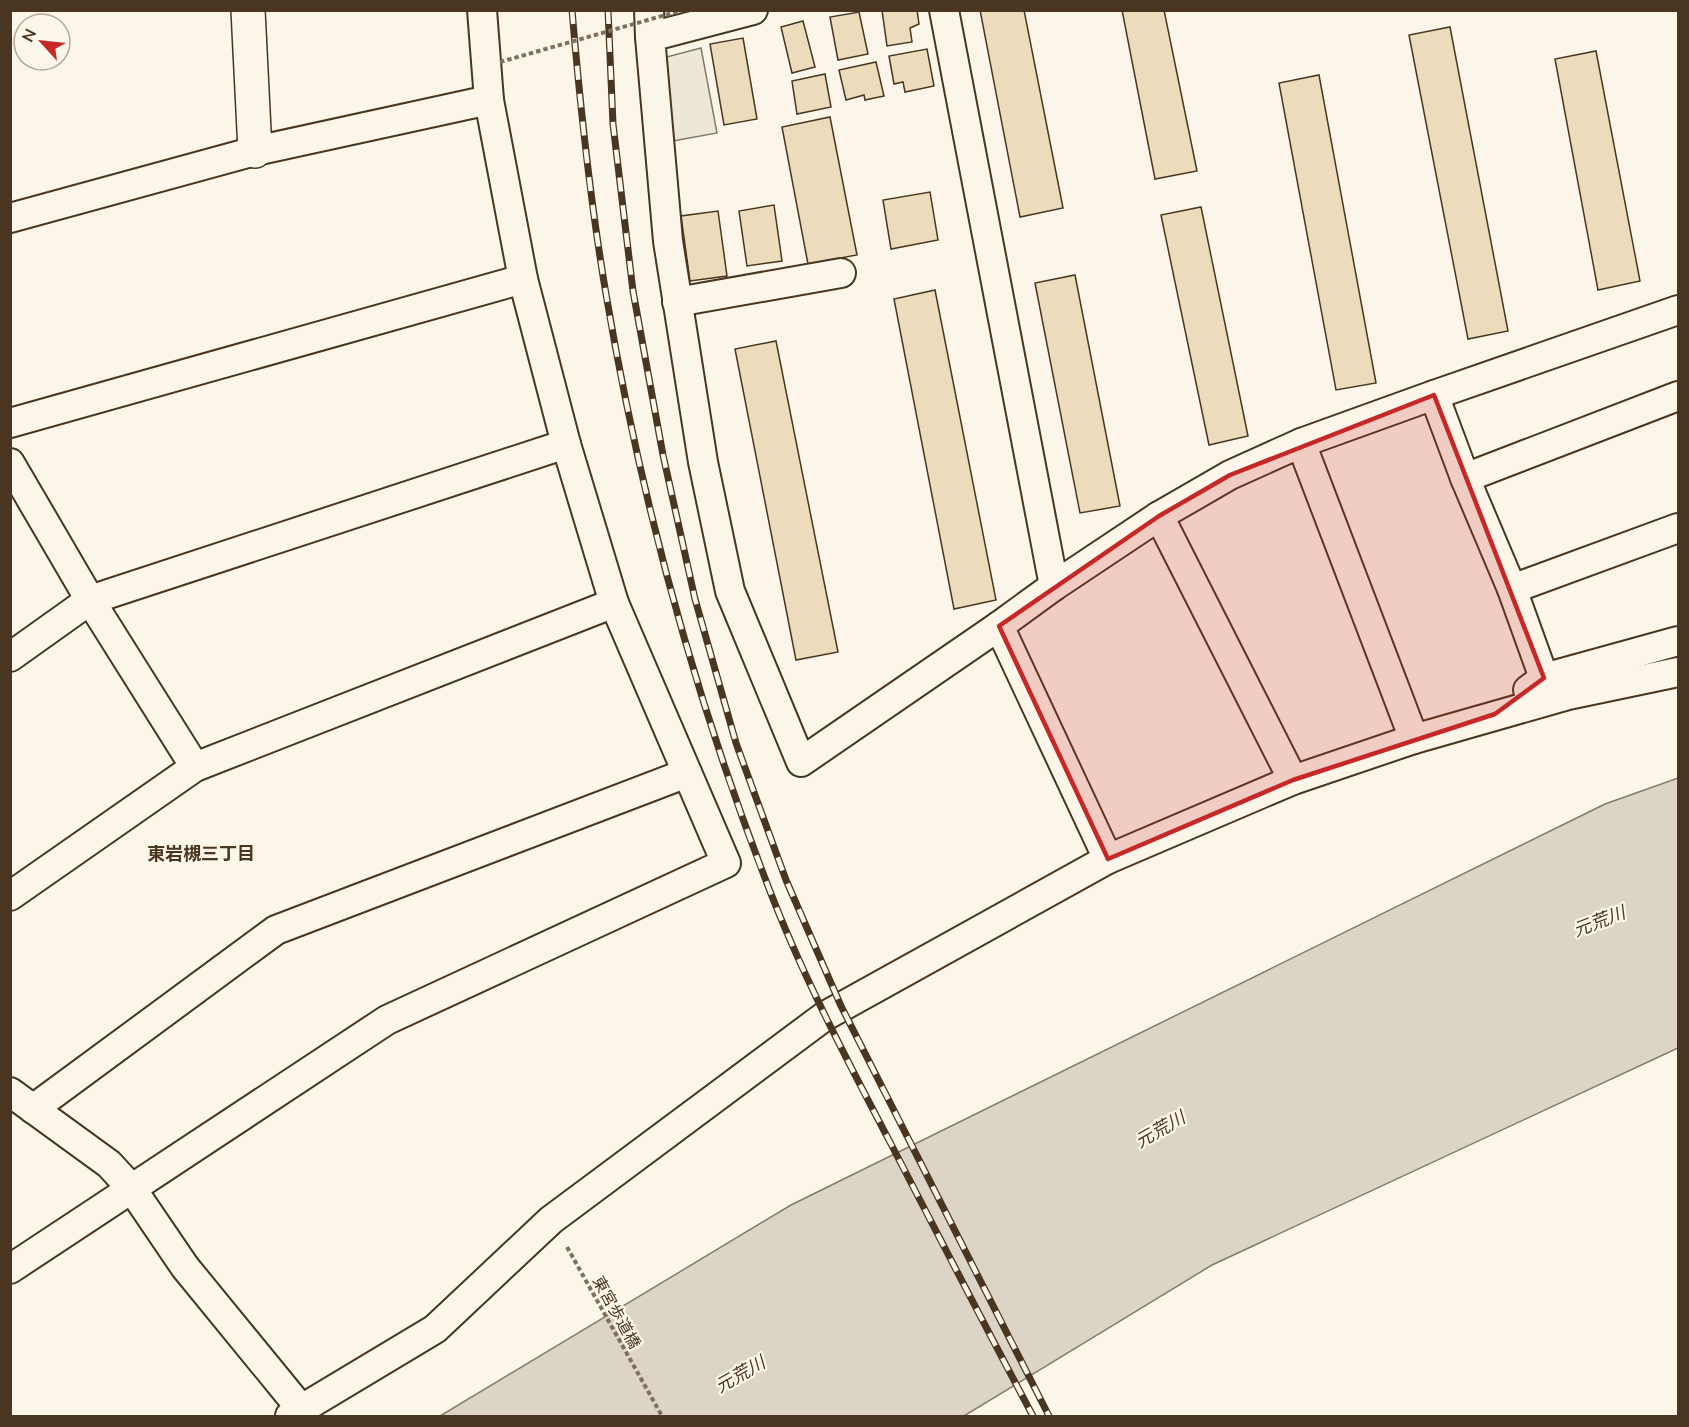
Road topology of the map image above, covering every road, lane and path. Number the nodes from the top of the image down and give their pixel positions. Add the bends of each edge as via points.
1 (248, 10) edge
2 (482, 10) edge
3 (683, 10) edge
4 (753, 10) edge
5 (944, 10) edge
6 (649, 24) edge
7 (500, 62) dead end
8 (489, 100) junction
9 (255, 151) junction
10 (10, 218) edge
11 (841, 273) dead end
12 (523, 279) junction
13 (677, 302) junction
14 (1678, 310) edge
15 (1434, 395) junction
16 (1678, 396) edge
17 (10, 423) edge
18 (1301, 443) junction
19 (566, 444) junction
20 (10, 463) edge
21 (1465, 478) junction
22 (1159, 516) junction
23 (1678, 528) edge
24 (1054, 586) junction
25 (1512, 589) junction
26 (90, 600) junction
27 (614, 603) junction
28 (999, 626) junction
29 (1678, 640) edge
30 (10, 657) edge
31 (1678, 672) edge
32 (1544, 678) junction
33 (1495, 714) junction
34 (1414, 739) junction
35 (195, 767) junction
36 (687, 773) junction
37 (1293, 780) junction
38 (1108, 859) junction
39 (10, 896) edge
40 (22, 1100) edge
41 (132, 1189) junction
42 (551, 1220) junction
43 (10, 1269) edge
44 (296, 1413) edge
45 (662, 1416) edge

1 - 9 street
2 - 8 street
3 - 7 path, bridge
4 - 6 street
5 - 24 street
6 - 13 street
8 - 9 street
8 - 12 street
9 - 10 street
11 - 13 street
12 - 17 street
12 - 19 street
13 - 28 street via 703,462 730,591 801,762
14 - 15 street
15 - 18 street
15 - 21 street
16 - 21 street
18 - 22 street via 1230,475
18 - 34 street
19 - 26 street
19 - 27 street
20 - 26 street
21 - 25 street
22 - 24 street
22 - 37 street
23 - 25 street
24 - 28 street
25 - 32 street
26 - 30 street
26 - 35 street
27 - 35 street
27 - 36 street
28 - 38 street
29 - 32 street
31 - 33 street via 1568,694
32 - 33 street
33 - 34 street
34 - 37 street
35 - 39 street
36 - 40 street via 276,930
36 - 41 street via 726,863 387,1020
37 - 38 street
38 - 42 street via 825,1016
40 - 41 street via 109,1164
41 - 43 street
41 - 44 street via 185,1267
42 - 44 street via 435,1329
42 - 45 path, 東宮歩道橋

